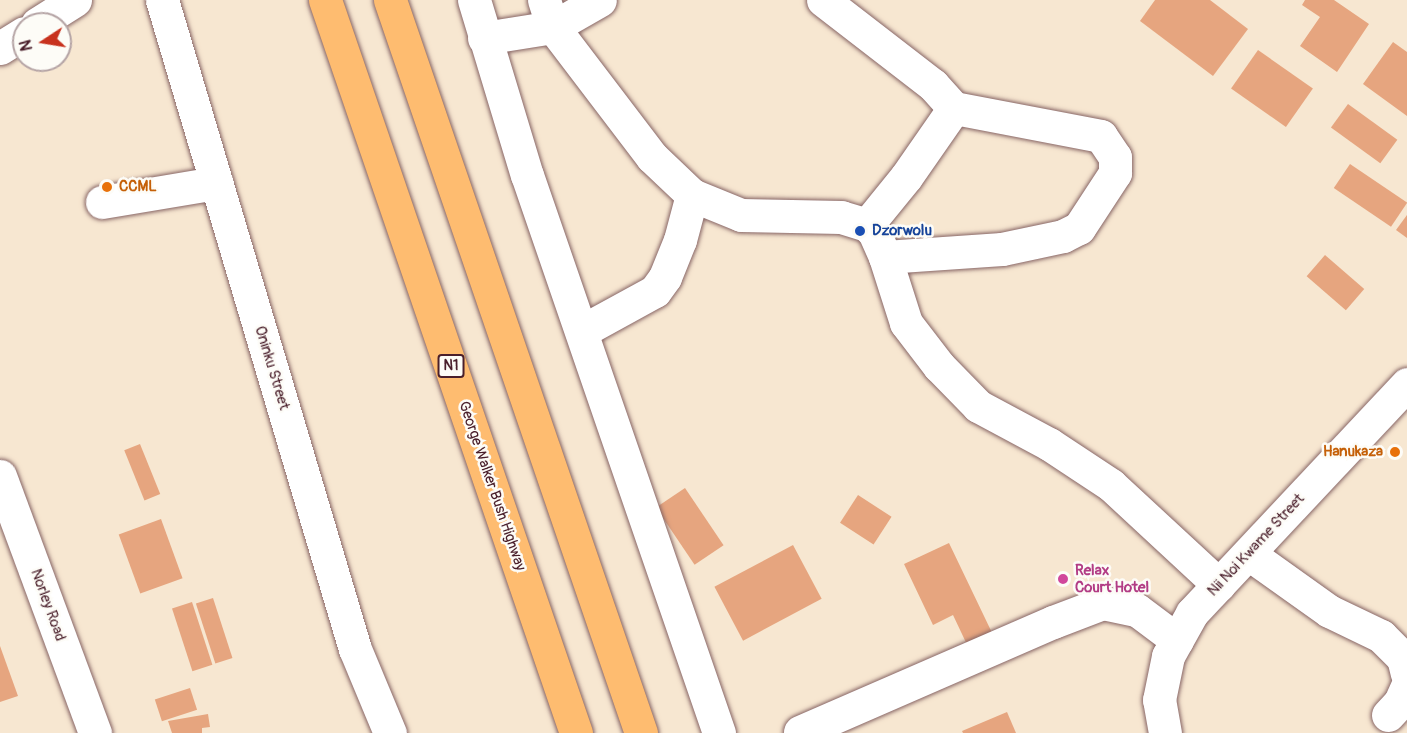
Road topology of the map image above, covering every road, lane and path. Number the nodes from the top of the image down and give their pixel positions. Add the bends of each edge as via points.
1 (75, 0) edge
2 (162, 0) edge
3 (325, 0) edge
4 (390, 0) edge
5 (400, 0) edge
6 (474, 0) edge
7 (600, 0) edge
8 (823, 0) edge
9 (56, 12) edge
10 (548, 13) edge
11 (484, 38) junction
12 (407, 46) junction
13 (954, 108) junction
14 (216, 183) junction
15 (692, 195) junction
16 (102, 202) dead end
17 (867, 225) junction
18 (885, 257) junction
19 (582, 332) junction
20 (1407, 384) edge
21 (0, 476) edge
22 (1249, 554) junction
23 (1219, 585) junction
24 (1177, 640) junction
25 (1407, 674) edge
26 (1407, 686) edge
27 (1388, 715) dead end
28 (800, 732) edge
29 (95, 733) edge
30 (390, 733) edge
31 (576, 733) edge
32 (641, 733) edge
33 (719, 733) edge
34 (1164, 733) edge

1 - 9 street
2 - 14 street, Oninku Street
3 - 31 highway, George Walker Bush Highway / N1
4 - 12 highway
5 - 12 highway
6 - 11 street
7 - 10 street
8 - 13 street via 933,85
10 - 11 street
10 - 15 street via 652,157
11 - 19 street
12 - 32 highway
13 - 17 street
13 - 18 street via 1101,136 1115,157 1115,173 1079,228 1063,236 1002,249
14 - 16 street
14 - 30 street, Oninku Street via 355,649
15 - 17 street via 741,215 842,217
15 - 19 street via 673,258 655,291
17 - 18 street
18 - 23 street via 906,322 939,366 978,406 1049,444 1111,485
19 - 33 street
20 - 22 street, Nii Noi Kwame Street
21 - 29 street, Norley Road
22 - 23 street, Nii Noi Kwame Street
22 - 25 street via 1329,611 1381,636 1403,658
23 - 24 street, Nii Noi Kwame Street via 1192,613
24 - 28 street via 1137,610 1103,603
24 - 34 street, Nii Noi Kwame Street via 1168,656 1159,700
26 - 27 street

